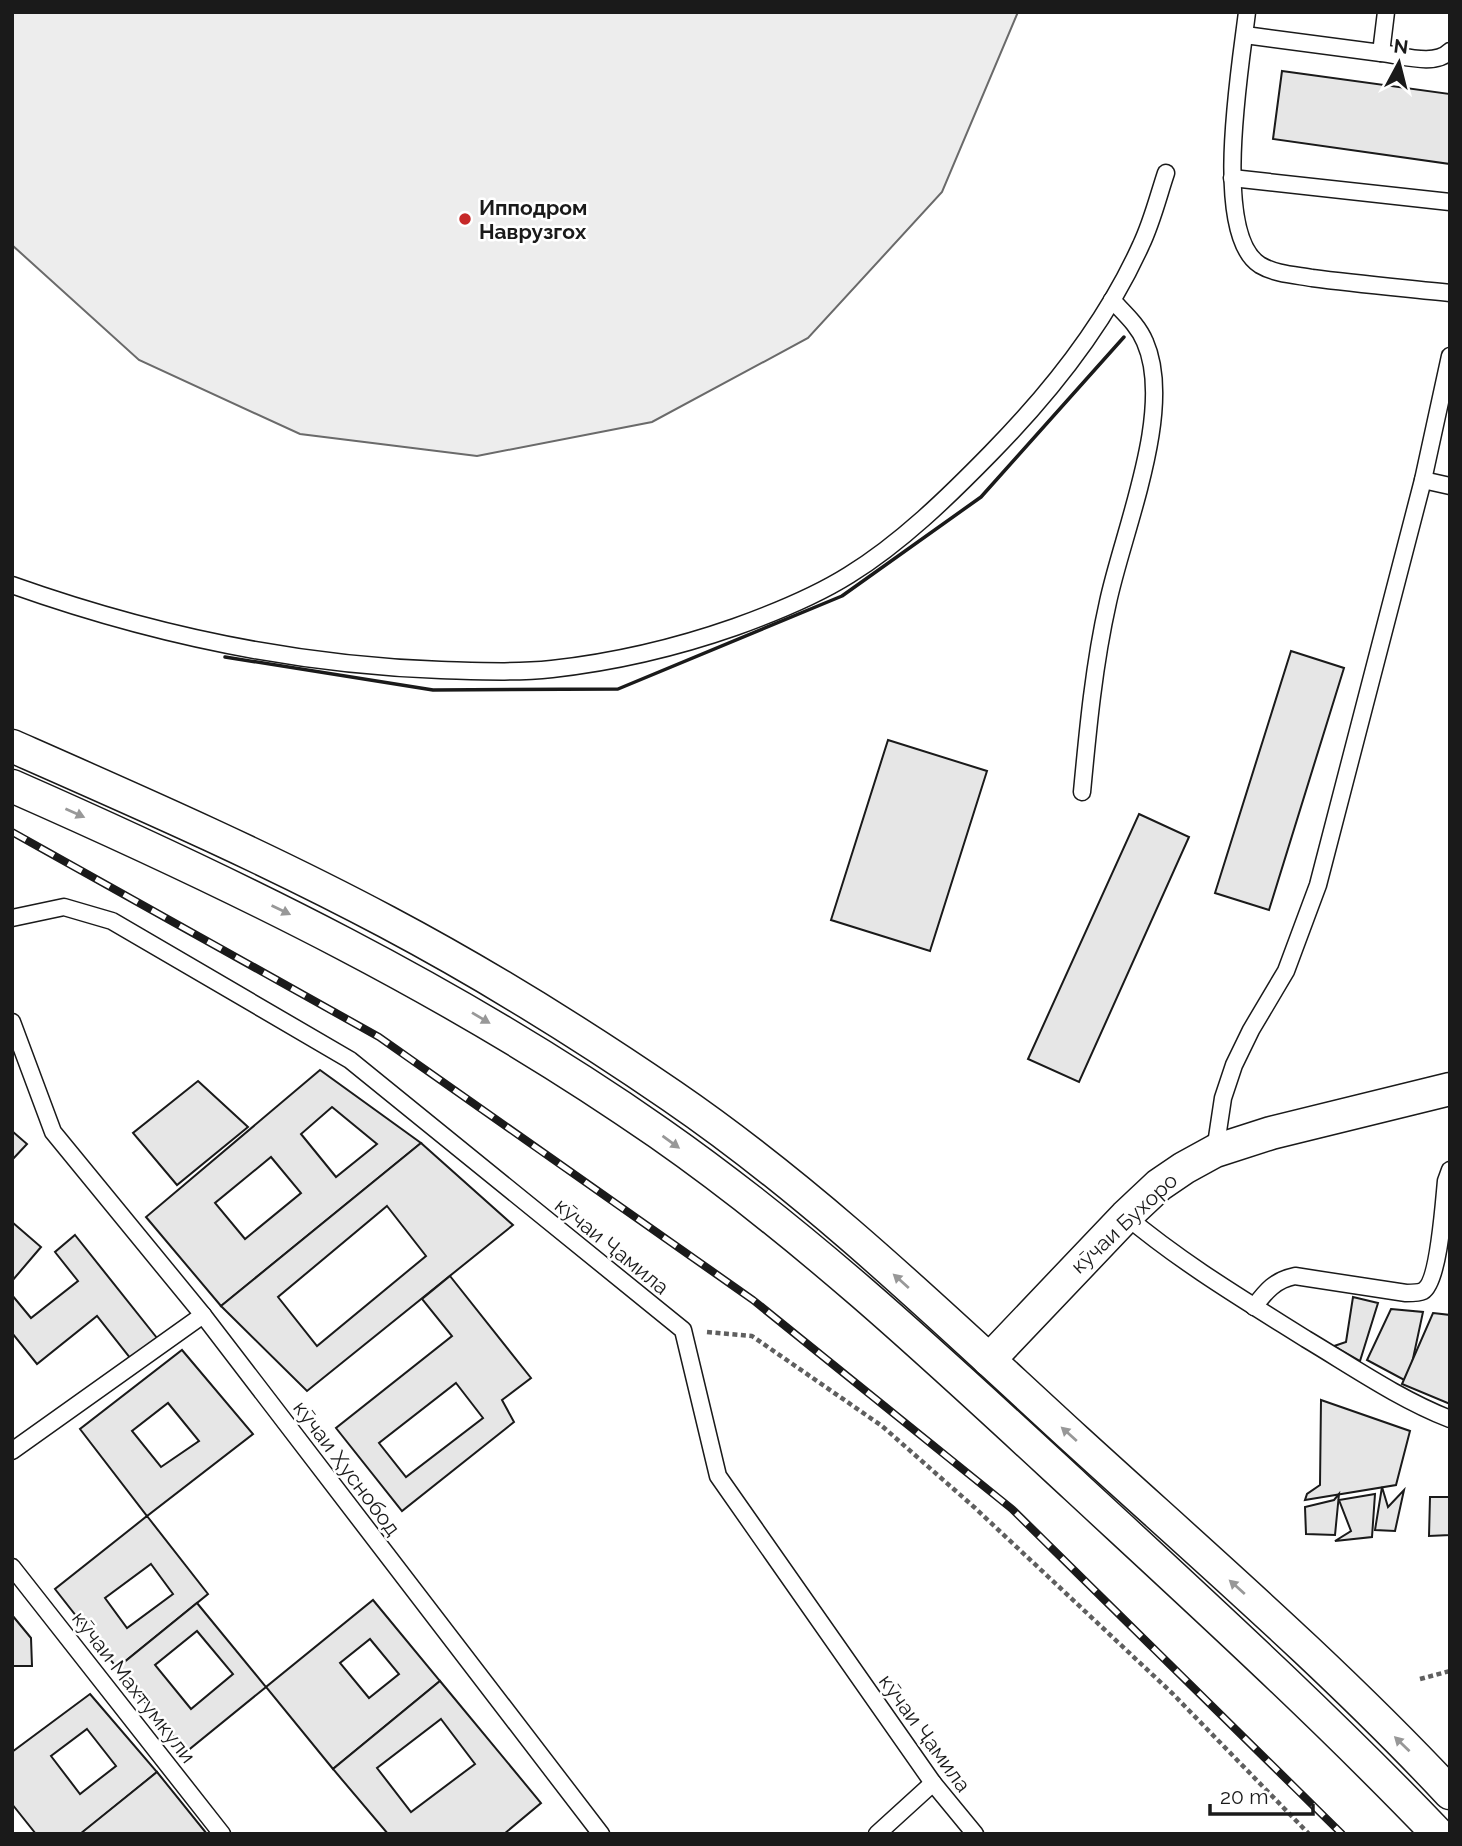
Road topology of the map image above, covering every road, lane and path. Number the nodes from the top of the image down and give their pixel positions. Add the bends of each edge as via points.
1 (1247, 12) edge
2 (1386, 12) edge
3 (1245, 36) junction
4 (1450, 51) edge
5 (1381, 53) junction
6 (1166, 173) dead end
7 (1232, 177) junction
8 (1450, 202) edge
9 (1450, 293) edge
10 (1112, 300) junction
11 (1450, 356) edge
12 (1423, 480) junction
13 (1450, 486) edge
14 (12, 585) edge
15 (12, 746) edge
16 (12, 786) edge
17 (1082, 792) dead end
18 (12, 918) edge
19 (12, 1022) edge
20 (1450, 1089) edge
21 (1215, 1151) junction
22 (1450, 1170) edge
23 (1126, 1216) junction
24 (1254, 1307) junction
25 (203, 1315) junction
26 (683, 1330) junction
27 (989, 1360) junction
28 (1450, 1419) edge
29 (12, 1451) edge
30 (12, 1567) edge
31 (1450, 1671) edge
32 (1420, 1679) dead end
33 (933, 1783) junction
34 (1450, 1793) edge
35 (222, 1834) edge
36 (601, 1834) edge
37 (877, 1834) edge
38 (975, 1834) edge
39 (1309, 1834) edge
40 (1438, 1834) edge

1 - 3 lane
2 - 5 lane
3 - 5 lane
3 - 7 lane
4 - 5 lane via 1442,59 1432,60
6 - 10 lane via 1142,243
7 - 8 lane
7 - 9 lane via 1239,230 1251,257 1260,265 1327,280
10 - 14 lane via 1031,411 958,488 882,552 812,595 679,645 550,669 377,666 177,635
10 - 17 lane via 1144,340 1151,358 1154,408 1133,513 1100,637
11 - 12 lane
12 - 13 lane
12 - 21 lane via 1318,885 1286,971 1234,1065 1223,1098
27 -> 15 street via 760,1160 675,1098 528,1003 282,868
16 -> 40 street via 229,884 396,970 510,1036 702,1164 823,1260 995,1412 1282,1677
18 - 26 lane, кӯчаи Ҷамила via 64,907 112,921 349,1060
19 - 25 lane, кӯчаи Ҳуснобод via 53,1132
20 - 21 street, кӯчаи Бухоро
21 - 23 street, кӯчаи Бухоро via 1159,1185
22 - 24 lane via 1436,1262 1423,1291 1406,1293 1295,1276 1269,1287
23 - 24 lane via 1164,1248
23 - 27 street, кӯчаи Бухоро
24 - 28 lane via 1375,1381
25 - 29 lane
25 - 36 lane, кӯчаи Ҳуснобод
26 - 33 lane, кӯчаи Ҷамила via 718,1476
26 - 39 path via 752,1336 882,1426 1172,1692
34 -> 27 street via 1263,1611
30 - 35 lane, кӯчаи Махтумкули
31 - 32 path
33 - 37 lane
33 - 38 lane, кӯчаи Ҷамила

